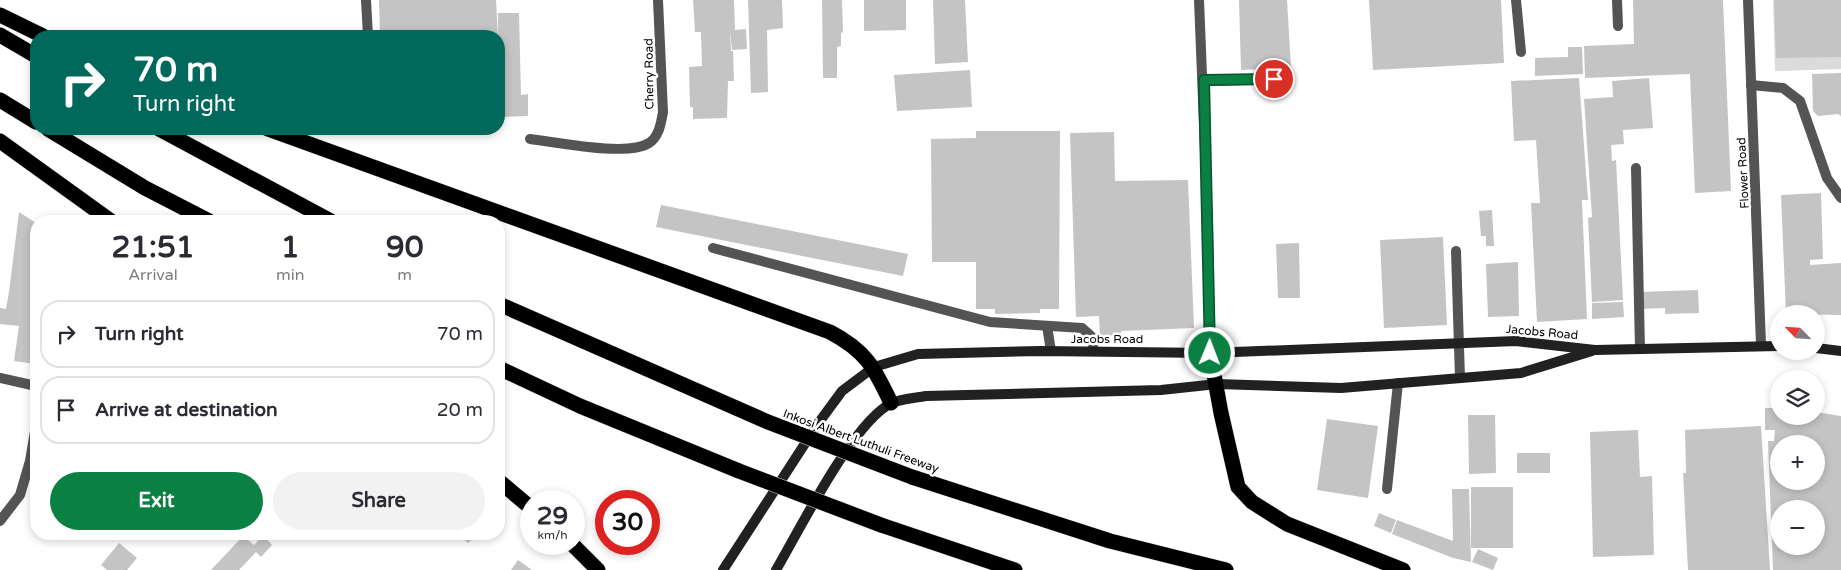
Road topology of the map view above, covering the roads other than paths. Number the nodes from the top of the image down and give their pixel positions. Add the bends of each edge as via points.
1 (366, 0) edge
2 (658, 0) edge
3 (1199, 0) edge
4 (1516, 0) edge
5 (1617, 0) edge
6 (1748, 0) edge
7 (0, 15) edge
8 (1618, 26) dead end
9 (31, 30) edge
10 (368, 30) edge
11 (0, 35) edge
12 (30, 52) edge
13 (1521, 52) dead end
14 (1290, 79) dead end
15 (1204, 80) junction
16 (1751, 85) junction
17 (0, 100) edge
18 (30, 118) edge
19 (58, 135) edge
20 (170, 135) edge
21 (285, 135) edge
22 (530, 139) dead end
23 (0, 141) edge
24 (1636, 168) dead end
25 (1841, 198) edge
26 (103, 215) edge
27 (197, 215) edge
28 (320, 215) edge
29 (713, 248) dead end
30 (1456, 251) dead end
31 (505, 307) edge
32 (1047, 326) junction
33 (1460, 342) junction
34 (1761, 345) junction
35 (1770, 346) edge
36 (1640, 349) junction
37 (1825, 349) edge
38 (1595, 350) junction
39 (1051, 351) junction
40 (1094, 351) junction
41 (1841, 351) edge
42 (1210, 353) junction
43 (874, 367) junction
44 (505, 371) edge
45 (0, 378) edge
46 (1460, 378) junction
47 (1398, 383) junction
48 (1217, 384) junction
49 (30, 385) edge
50 (892, 403) junction
51 (30, 460) edge
52 (505, 486) edge
53 (1387, 489) dead end
54 (520, 499) edge
55 (0, 521) edge
56 (583, 555) edge
57 (598, 570) edge
58 (723, 570) edge
59 (776, 570) edge
60 (1014, 570) edge
61 (1226, 570) edge
62 (1403, 570) edge

1 - 10 street
2 - 22 street, Cherry Road via 663,112 659,130 650,143 636,148 613,149
3 - 15 street
4 - 13 street
5 - 8 street
6 - 16 street, Flower Road
7 - 9 highway
11 - 12 highway
14 - 15 street
15 - 42 street
16 - 25 street via 1783,88 1800,101 1827,178
16 - 34 street, Flower Road
17 - 18 highway
19 - 27 highway via 145,188
20 - 28 highway
21 - 43 highway via 830,332 852,344
23 - 26 highway
24 - 36 street
29 - 32 street via 990,322
30 - 33 street
31 - 61 highway, Inkosi Albert Luthuli Freeway, bridge via 768,422 912,477 1110,542
32 - 39 street
32 - 40 street via 1088,331
33 - 38 street, Jacobs Road via 1516,340
33 - 42 street, Jacobs Road
33 - 46 street
34 - 35 street, Jacobs Road
34 - 36 street, Jacobs Road
36 - 38 street, Jacobs Road
37 - 41 street
38 - 46 street, Jacobs Road via 1520,373
39 - 40 street, Jacobs Road
39 - 43 street, Jacobs Road via 918,354
40 - 42 street, Jacobs Road
42 - 48 highway
43 - 50 highway
43 - 58 street, Jacobs Road via 842,392 817,425
44 - 60 highway, bridge via 580,406 739,471 881,525
45 - 49 street
46 - 47 street, Jacobs Road
47 - 48 street, Jacobs Road via 1341,388
47 - 53 street
48 - 50 street, Jacobs Road via 1161,390 926,396
48 - 62 highway via 1238,487 1252,502 1287,524
50 - 59 street, Jacobs Road via 869,421 852,442
51 - 55 street via 20,495
52 - 54 highway
56 - 57 highway

